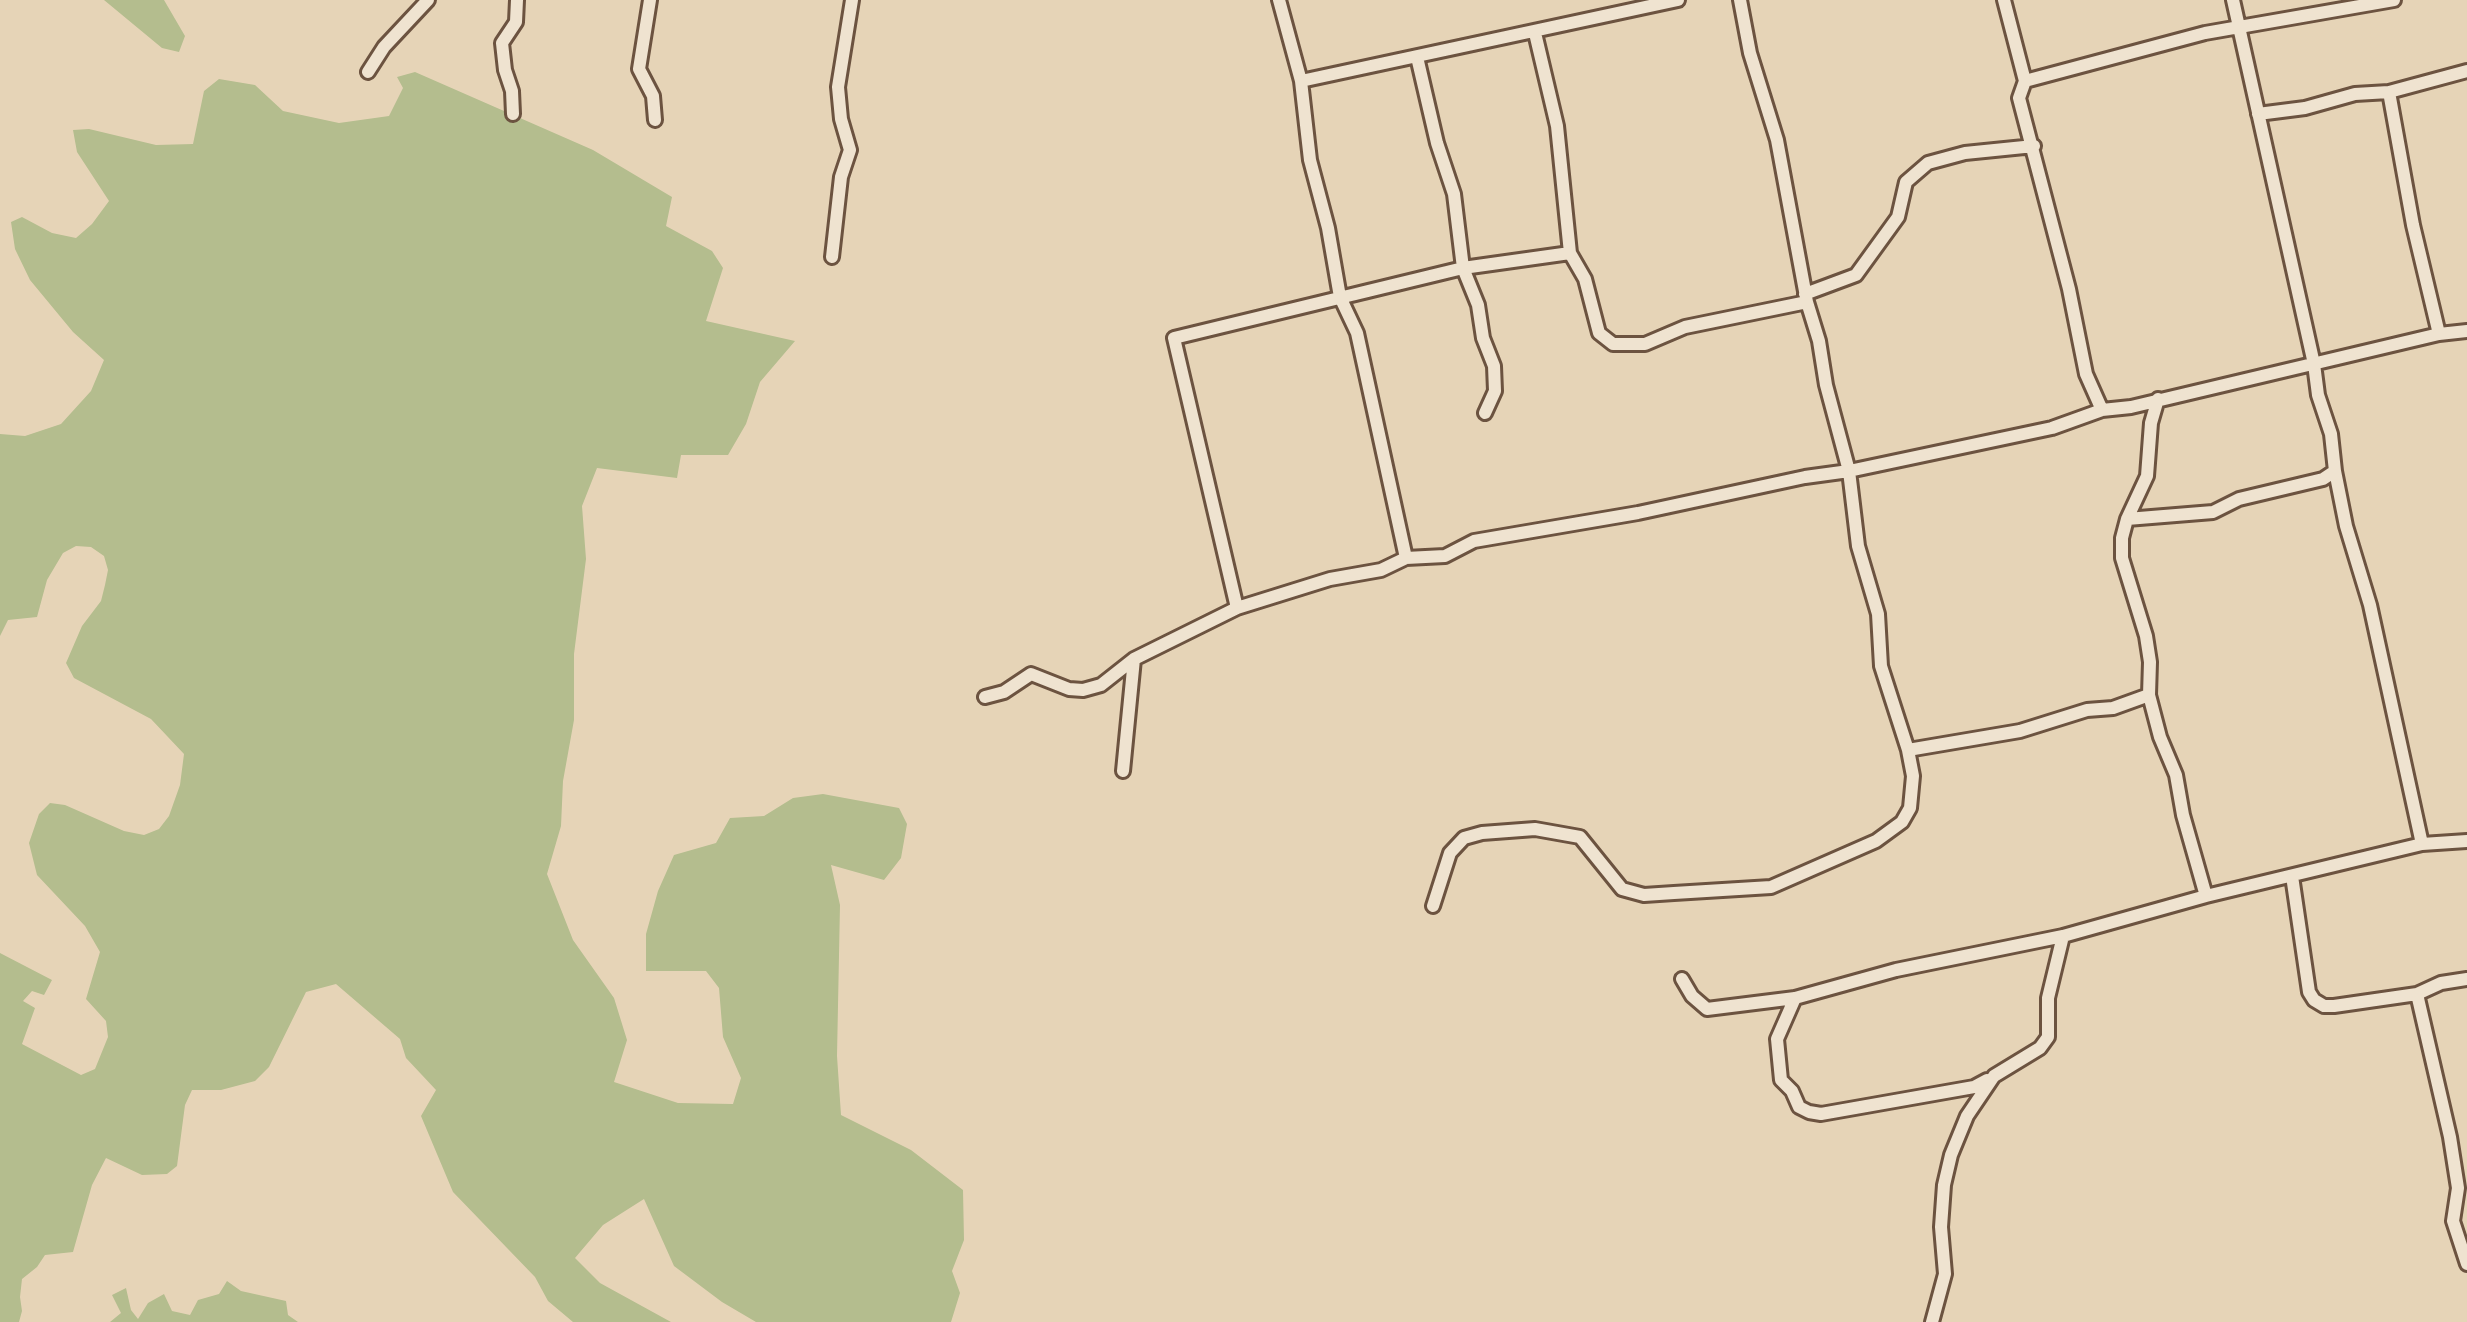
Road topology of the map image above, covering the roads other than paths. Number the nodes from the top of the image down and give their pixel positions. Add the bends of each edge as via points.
1 (428, 0) edge
2 (518, 0) edge
3 (650, 0) edge
4 (852, 0) edge
5 (1279, 0) edge
6 (1678, 0) edge
7 (1740, 0) edge
8 (2004, 0) edge
9 (2232, 0) edge
10 (2394, 0) edge
11 (2239, 26) junction
12 (1535, 33) junction
13 (1416, 57) junction
14 (2467, 71) edge
15 (368, 72) dead end
16 (1301, 81) junction
17 (2025, 81) junction
18 (2389, 92) junction
19 (512, 114) dead end
20 (2258, 114) junction
21 (655, 120) dead end
22 (2034, 146) junction
23 (1570, 253) junction
24 (832, 257) dead end
25 (1463, 268) junction
26 (1340, 298) junction
27 (1806, 298) junction
28 (2467, 331) edge
29 (2439, 334) junction
30 (2314, 364) junction
31 (2158, 399) junction
32 (2102, 410) junction
33 (1485, 412) dead end
34 (2334, 471) junction
35 (1849, 472) junction
36 (2127, 519) junction
37 (1406, 558) junction
38 (1237, 608) junction
39 (1134, 659) junction
40 (2149, 694) junction
41 (985, 697) dead end
42 (1908, 750) junction
43 (1123, 771) dead end
44 (2467, 842) edge
45 (2422, 844) junction
46 (2292, 876) junction
47 (2206, 896) junction
48 (1433, 906) dead end
49 (2063, 936) junction
50 (2467, 978) edge
51 (1682, 979) dead end
52 (2418, 994) junction
53 (1794, 998) junction
54 (1994, 1076) junction
55 (2463, 1188) edge
56 (2467, 1264) edge
57 (1932, 1322) edge

1 - 15 street
2 - 19 street via 516,22 502,43
3 - 21 street via 639,69 653,96
4 - 24 street via 838,87 850,150
5 - 16 street
6 - 12 street
7 - 27 street via 1777,140
8 - 17 street
9 - 11 street
10 - 11 street
11 - 17 street
11 - 20 street
12 - 13 street
12 - 23 street via 1557,126
13 - 16 street
13 - 25 street via 1454,194
14 - 18 street
16 - 26 street via 1310,160
17 - 22 street via 2019,98
18 - 20 street
18 - 29 street
20 - 30 street
22 - 27 street via 1928,163 1906,182 1898,217 1856,275
22 - 32 street via 2086,374
23 - 25 street
23 - 27 street via 1585,279 1599,333 1613,344 1645,344 1684,327
25 - 26 street
25 - 33 street via 1494,366 1495,391
26 - 37 street via 1357,333
26 - 38 street via 1174,338
27 - 35 street
28 - 29 street
29 - 30 street
30 - 31 street
30 - 34 street
31 - 32 street
31 - 36 street via 2147,476
32 - 35 street via 2052,428
34 - 36 street via 2213,512
34 - 45 street
35 - 37 street via 1474,541 1445,556
35 - 42 street via 1858,546 1878,614 1881,666
36 - 40 street via 2122,558 2146,636
37 - 38 street
38 - 39 street
39 - 41 street via 1101,685 1083,690 1031,674
39 - 43 street
40 - 42 street via 2020,731
40 - 47 street
42 - 48 street via 1913,792 1902,822 1772,887 1644,895 1614,883 1580,837 1504,830 1464,838 1450,853
44 - 45 street
45 - 46 street
46 - 47 street
46 - 52 street via 2314,1000 2334,1006
47 - 49 street
49 - 53 street
49 - 54 street via 2048,998 2048,1037
50 - 52 street
51 - 53 street via 1707,1009
52 - 55 street
53 - 54 street via 1776,1040 1781,1080 1809,1112 1974,1087
54 - 57 street via 1951,1155 1941,1226 1945,1274
55 - 56 street via 2453,1221

